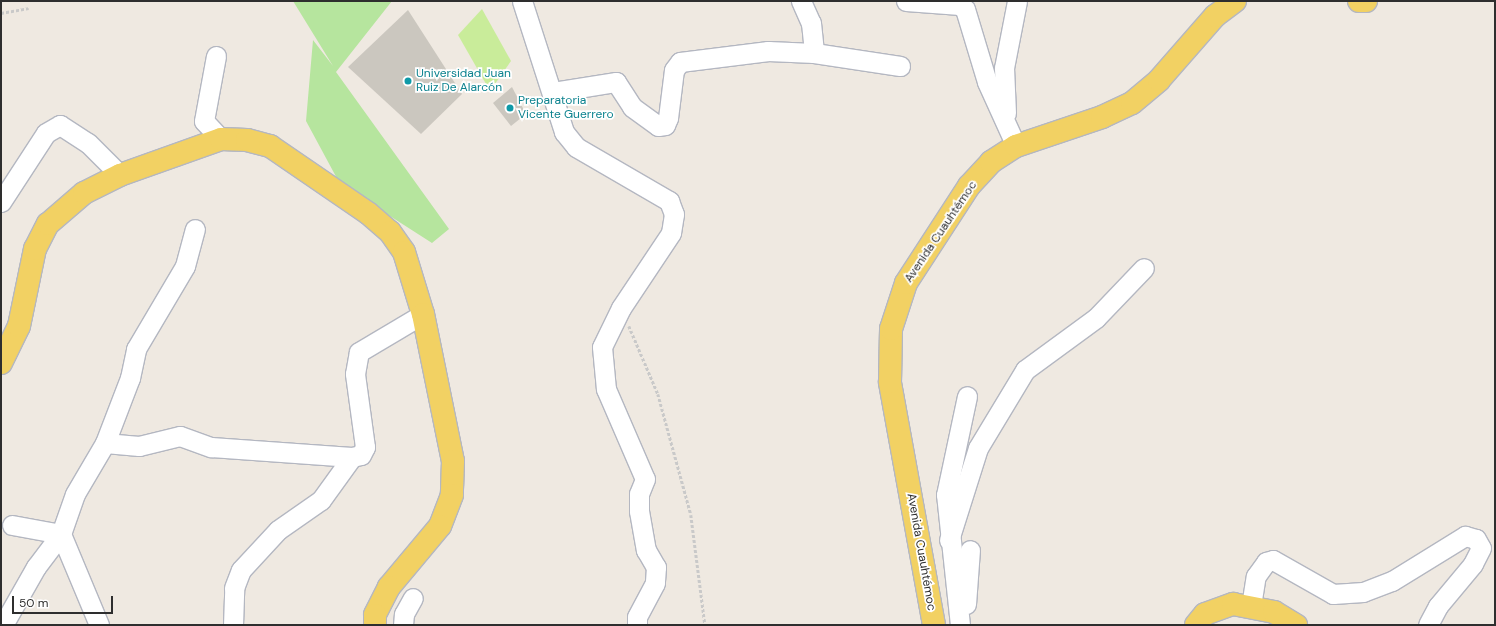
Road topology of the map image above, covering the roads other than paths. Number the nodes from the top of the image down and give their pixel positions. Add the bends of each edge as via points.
1 (522, 1) edge
2 (801, 1) edge
3 (906, 1) edge
4 (1017, 1) edge
5 (1235, 1) edge
6 (1359, 1) edge
7 (1366, 1) edge
8 (814, 53) junction
9 (216, 56) dead end
10 (900, 66) dead end
11 (553, 92) junction
12 (1012, 138) junction
13 (220, 139) junction
14 (120, 176) junction
15 (1, 202) edge
16 (195, 229) dead end
17 (1144, 268) dead end
18 (423, 314) junction
19 (1, 363) edge
20 (967, 396) dead end
21 (105, 443) junction
22 (352, 457) junction
23 (12, 525) dead end
24 (61, 534) junction
25 (949, 540) junction
26 (970, 550) dead end
27 (413, 598) dead end
28 (1251, 606) junction
29 (3, 625) edge
30 (99, 625) edge
31 (233, 625) edge
32 (375, 625) edge
33 (403, 625) edge
34 (637, 625) edge
35 (934, 625) edge
36 (960, 625) edge
37 (963, 625) edge
38 (1196, 625) edge
39 (1296, 625) edge
40 (1428, 625) edge

1 - 11 street
2 - 8 street via 811,23
3 - 12 street via 960,5 965,9 987,82
4 - 12 street via 1004,68
5 - 12 main road, Avenida Cuauhtémoc via 1215,16 1159,80 1132,103 1102,118
6 - 7 main road
8 - 10 street
8 - 11 street via 768,51 680,62 674,70 665,125 658,126 632,107 616,82
9 - 13 street via 204,121
11 - 34 street via 557,116 576,147 669,201 674,214 670,234 621,308 602,347 602,370 615,414 645,479 639,494 639,511 646,550 656,567 655,583 637,617
12 - 35 main road, Avenida Cuauhtémoc via 969,186 906,283 891,329 890,382
13 - 14 main road
13 - 18 main road via 270,146 373,217 390,232 404,252
14 - 15 street via 88,143 60,125 46,133
14 - 19 main road via 84,193 48,224 34,249 19,326
16 - 21 street via 182,272 136,349 130,378
17 - 25 street via 1096,318 1025,370 978,448
18 - 22 street via 359,352 355,374 366,438 361,455
18 - 32 main road via 453,461 452,495 440,526 389,587 375,615
20 - 25 street via 946,495
21 - 22 street via 139,446 180,436 211,447
21 - 24 street via 75,494
22 - 31 street via 321,500 278,530 241,570 234,588
23 - 24 street
24 - 29 street via 36,567
24 - 30 street
25 - 36 street
26 - 37 street
27 - 33 street via 404,614
28 - 38 main road via 1222,606 1205,614
28 - 39 main road via 1274,612
28 - 40 street via 1256,576 1266,562 1273,560 1333,594 1363,592 1392,581 1465,536 1476,539 1481,548 1473,564 1438,606

